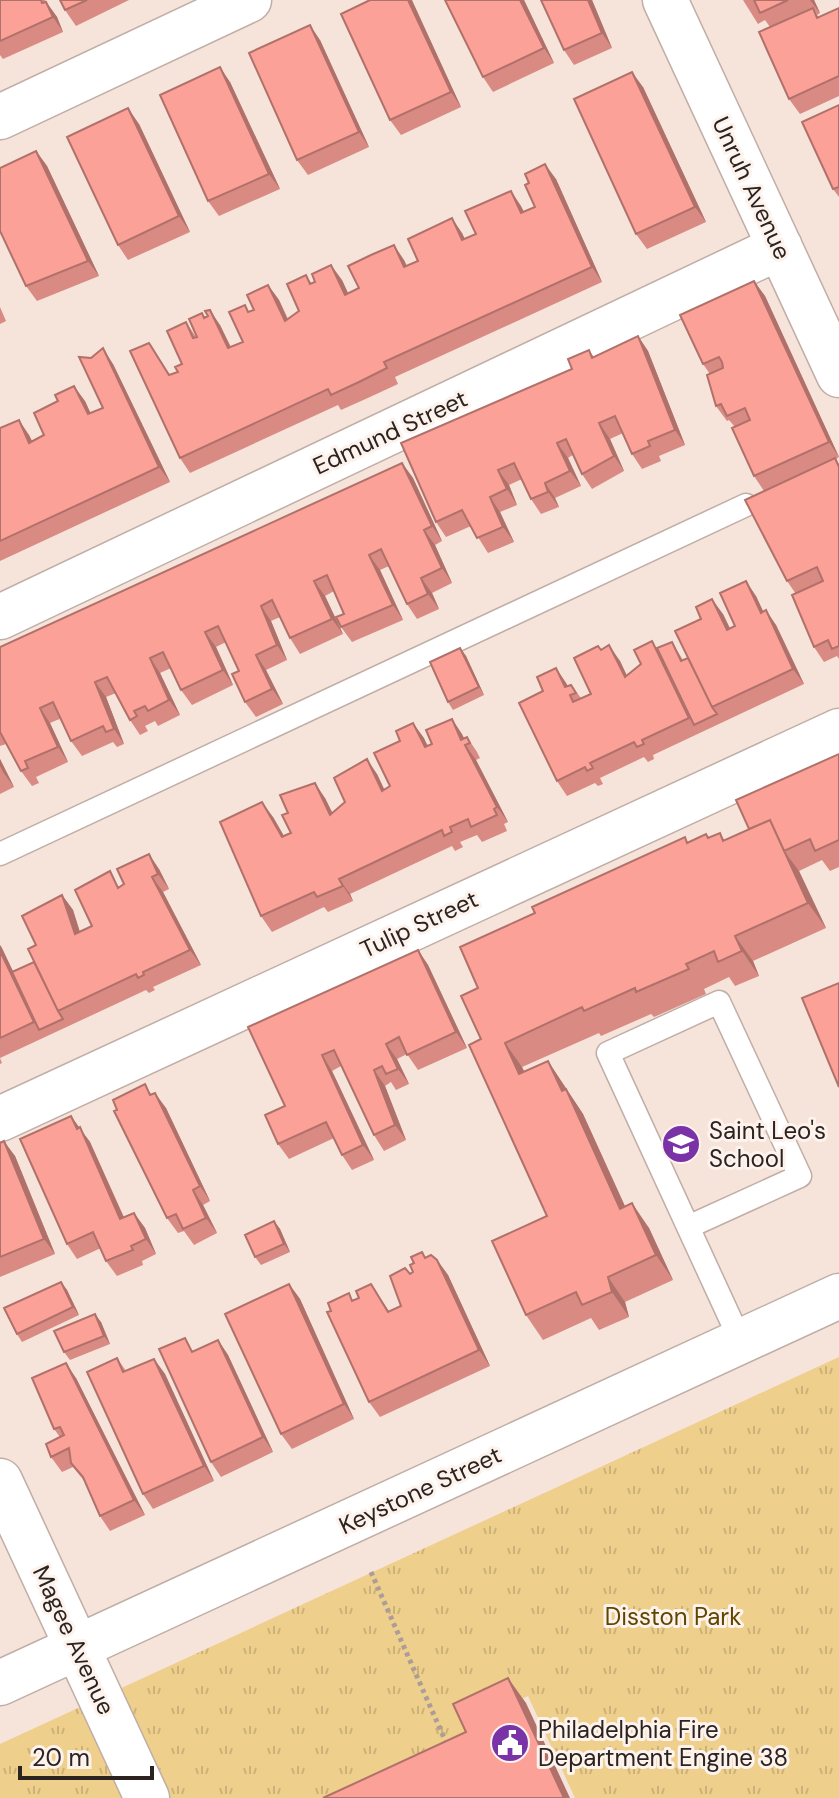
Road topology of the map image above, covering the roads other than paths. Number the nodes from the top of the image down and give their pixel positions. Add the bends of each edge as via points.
1 (249, 0) edge
2 (665, 0) edge
3 (0, 117) edge
4 (780, 247) junction
5 (839, 375) edge
6 (746, 505) edge
7 (0, 617) edge
8 (839, 731) edge
9 (0, 854) edge
10 (0, 1119) edge
11 (688, 1227) junction
12 (839, 1296) edge
13 (741, 1342) junction
14 (0, 1481) edge
15 (77, 1648) junction
16 (0, 1683) edge
17 (147, 1798) edge

1 - 3 street
2 - 4 street, Unruh Avenue
4 - 5 street, Unruh Avenue
4 - 7 street, Edmund Street
6 - 9 lane
8 - 10 street, Tulip Street
11 - 11 lane via 608,1053 719,1002 800,1176
11 - 13 lane
12 - 13 street, Keystone Street
13 - 15 street, Keystone Street
14 - 15 street, Magee Avenue
15 - 16 street, Keystone Street
15 - 17 street, Magee Avenue

